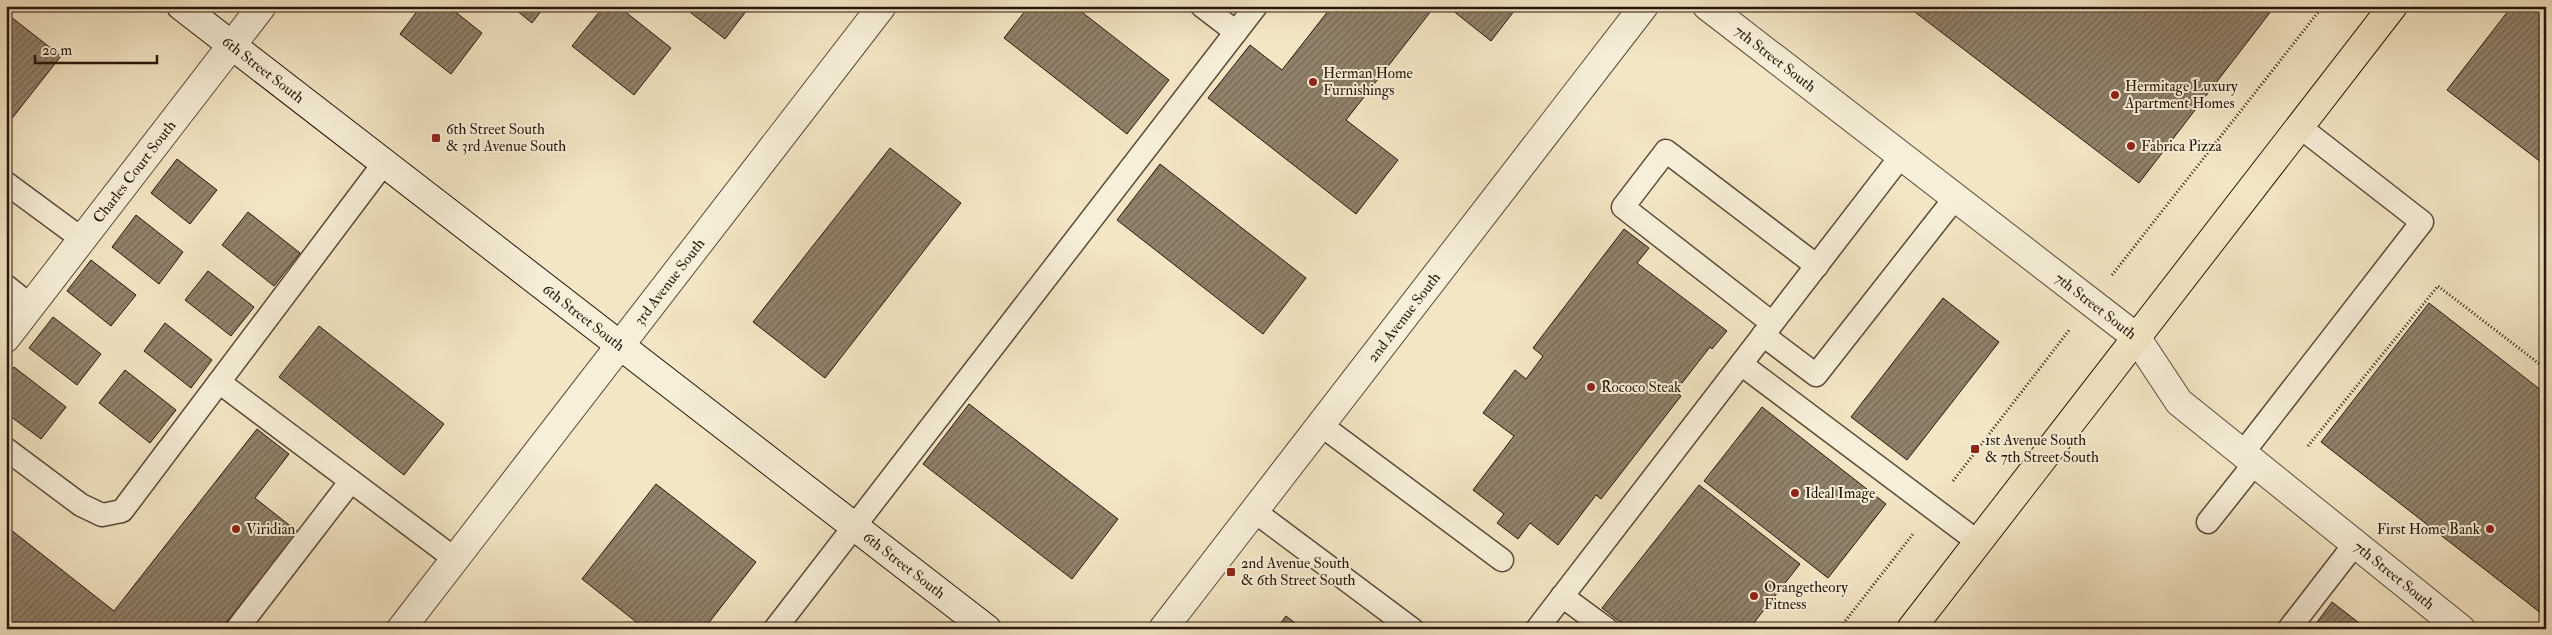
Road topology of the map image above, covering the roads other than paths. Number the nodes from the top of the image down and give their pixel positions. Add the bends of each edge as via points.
1 (181, 6) edge
2 (262, 6) edge
3 (882, 6) edge
4 (1202, 6) edge
5 (1256, 6) edge
6 (1644, 6) edge
7 (1707, 6) edge
8 (2393, 6) edge
9 (1236, 32) junction
10 (232, 45) junction
11 (2300, 127) junction
12 (1901, 156) junction
13 (384, 163) junction
14 (6, 183) edge
15 (1955, 198) junction
16 (82, 239) junction
17 (1817, 266) junction
18 (6, 286) edge
19 (31, 306) junction
20 (1768, 329) junction
21 (2136, 337) junction
22 (6, 338) edge
23 (620, 345) junction
24 (1740, 364) junction
25 (219, 382) junction
26 (1321, 425) junction
27 (6, 448) edge
28 (2248, 459) junction
29 (351, 481) junction
30 (1254, 512) junction
31 (2208, 522) dead end
32 (854, 526) junction
33 (1978, 542) junction
34 (2354, 545) junction
35 (455, 559) junction
36 (1502, 560) dead end
37 (1562, 596) junction
38 (237, 629) edge
39 (401, 629) edge
40 (775, 629) edge
41 (987, 629) edge
42 (1163, 629) edge
43 (1412, 629) edge
44 (1537, 629) edge
45 (1607, 629) edge
46 (1911, 629) edge
47 (2289, 629) edge
48 (2461, 629) edge

1 - 10 street, 6th Street South
2 - 10 street, Charles Court South
3 - 23 street, 3rd Avenue South
4 - 9 lane
5 - 9 lane
6 - 26 street, 2nd Avenue South
7 - 12 street, 7th Street South
8 - 11 main road
9 - 32 lane
10 - 13 street, 6th Street South
10 - 16 street, Charles Court South
11 - 21 main road
11 - 28 lane via 2422,222
12 - 15 street, 7th Street South
12 - 17 lane
13 - 23 street, 6th Street South
13 - 25 lane
14 - 16 lane
15 - 20 lane via 1816,374
15 - 21 street, 7th Street South
16 - 19 street, Charles Court South
17 - 20 lane
17 - 20 lane via 1666,151 1623,207
18 - 19 lane
19 - 22 street, Charles Court South
20 - 24 lane
21 - 28 street, 7th Street South via 2179,402
21 - 33 main road
23 - 32 street, 6th Street South
23 - 35 street, 3rd Avenue South
24 - 33 lane
24 - 37 lane
25 - 27 lane via 122,511 102,515 81,505
25 - 29 lane
26 - 30 street, 2nd Avenue South
26 - 36 lane
28 - 31 lane
28 - 34 street, 7th Street South
29 - 35 lane
29 - 38 lane
30 - 42 street, 2nd Avenue South
30 - 43 lane
32 - 40 lane
32 - 41 street, 6th Street South
33 - 46 main road
34 - 47 lane
34 - 48 street, 7th Street South
35 - 39 street, 3rd Avenue South
37 - 44 lane
37 - 45 lane

